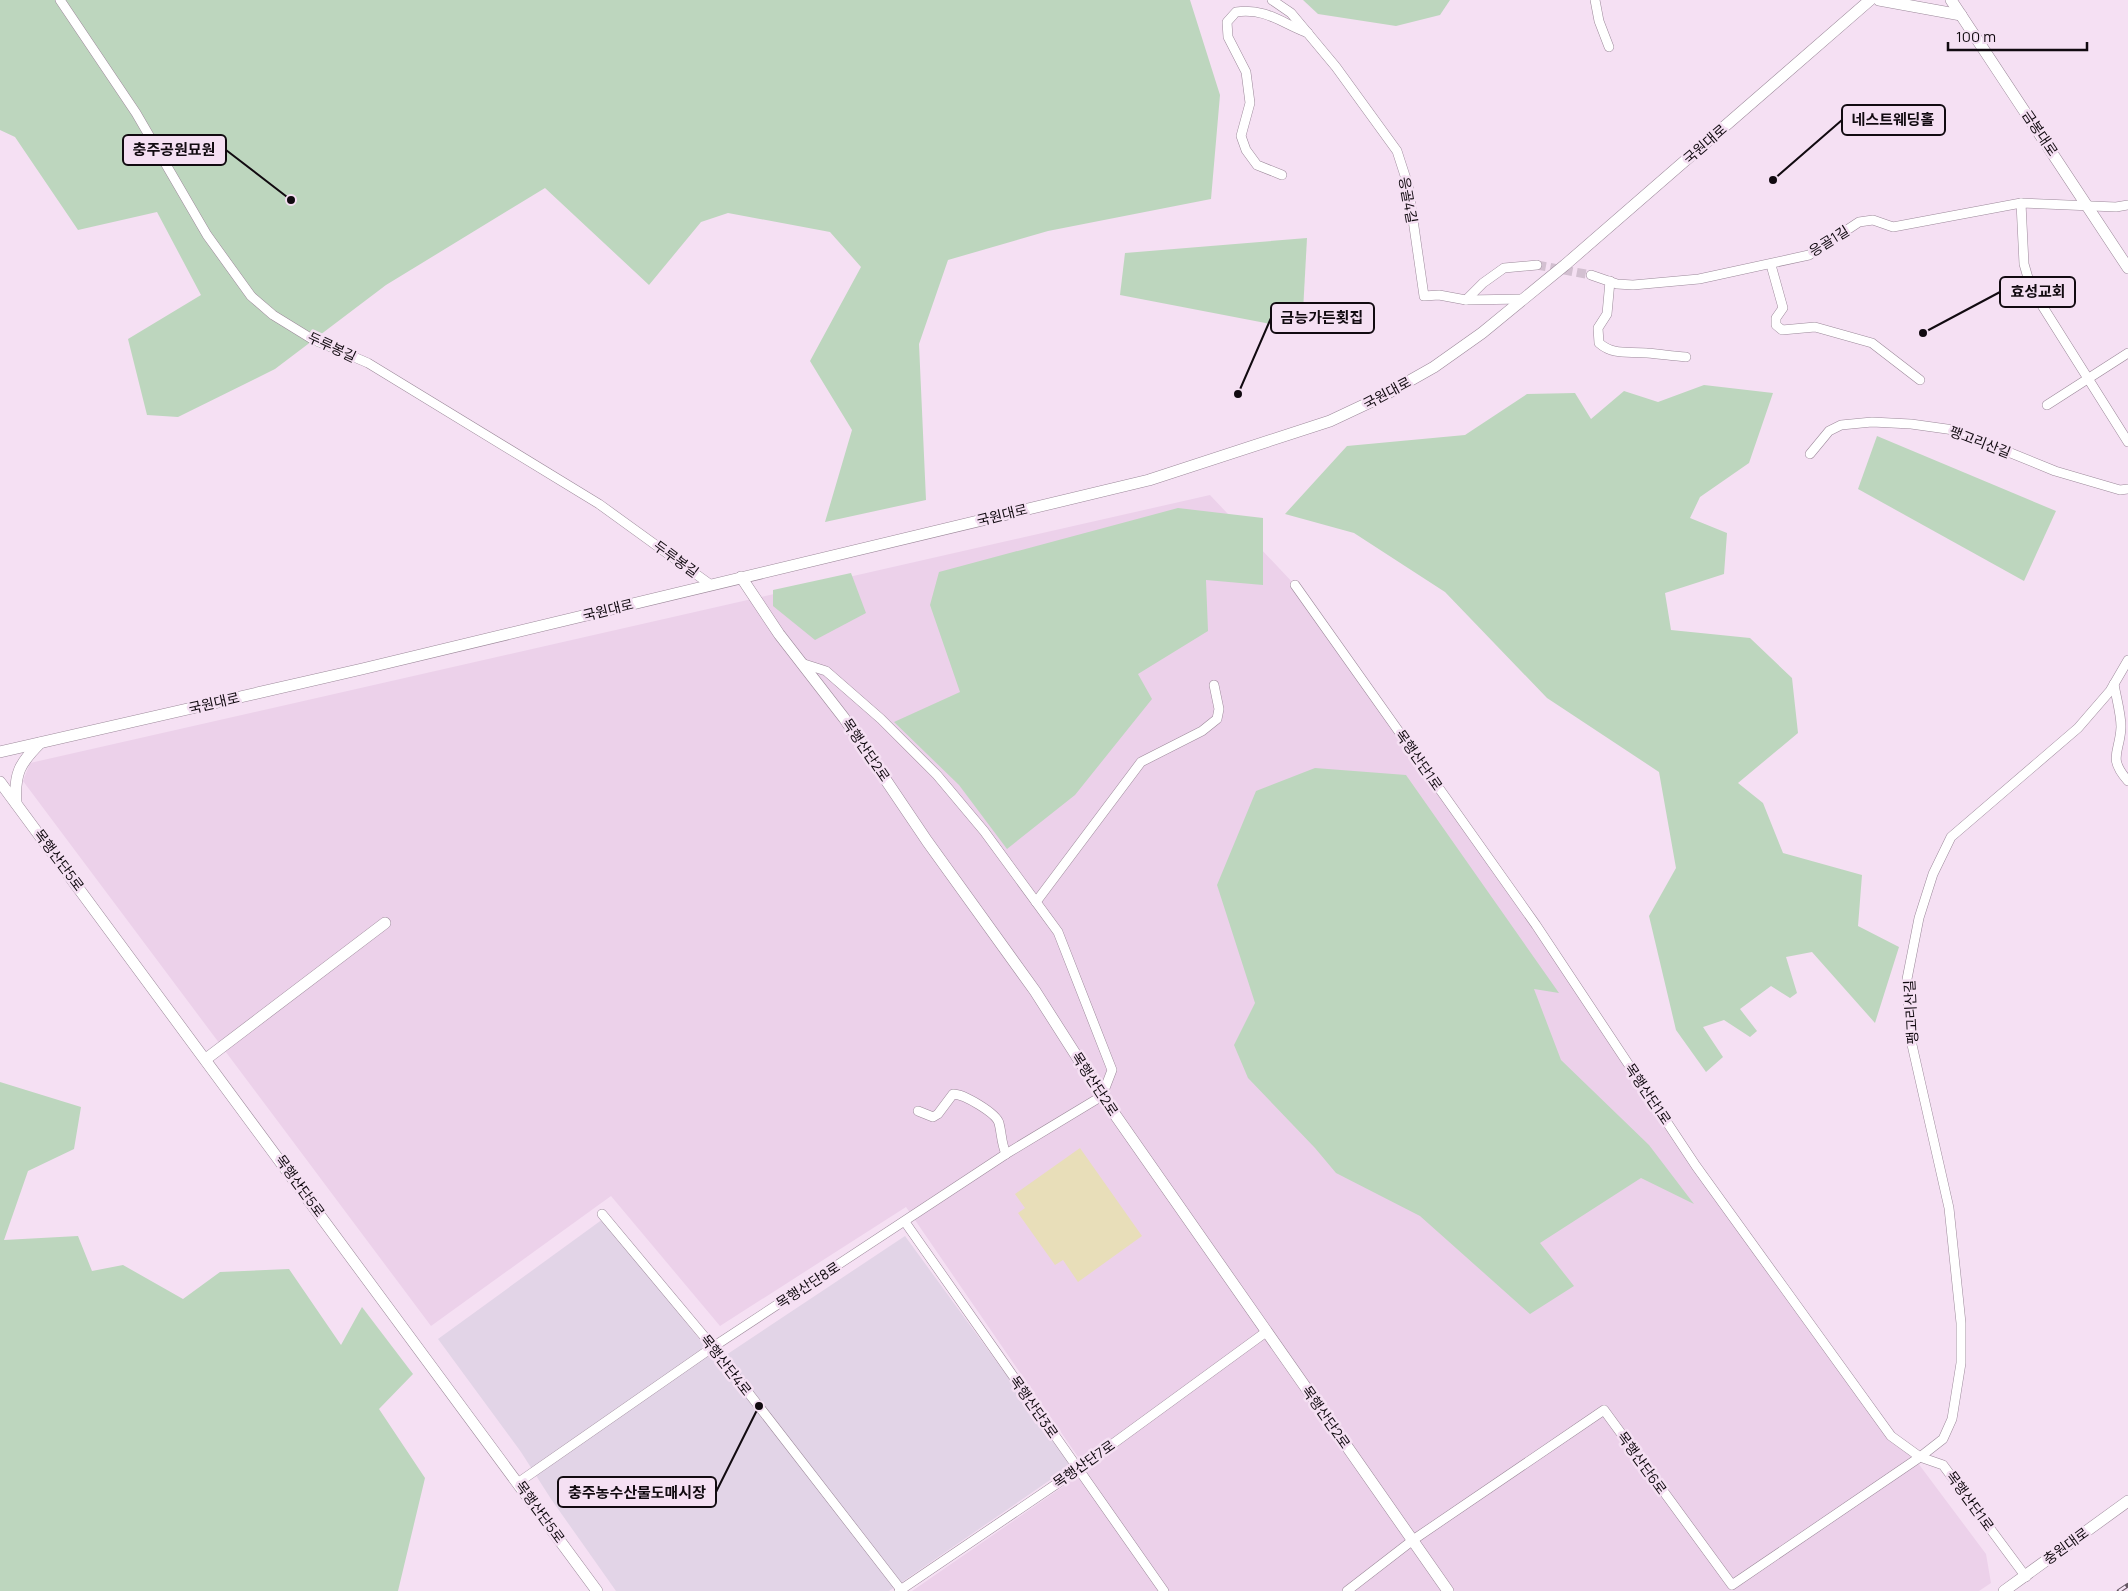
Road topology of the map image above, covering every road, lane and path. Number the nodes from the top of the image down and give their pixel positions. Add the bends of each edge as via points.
1 (60, 0) edge
2 (1272, 0) edge
3 (1595, 0) edge
4 (1870, 0) edge
5 (1879, 0) edge
6 (1951, 0) edge
7 (1962, 0) edge
8 (1961, 15) junction
9 (1308, 33) junction
10 (1609, 48) dead end
11 (1282, 175) dead end
12 (2021, 204) junction
13 (2088, 205) junction
14 (2128, 205) edge
15 (1537, 265) tunnel mouth
16 (1771, 265) junction
17 (2128, 268) edge
18 (1590, 275) tunnel mouth
19 (1610, 281) junction
20 (1524, 299) junction
21 (1466, 300) junction
22 (2128, 353) edge
23 (1686, 357) dead end
24 (2088, 378) junction
25 (1920, 380) dead end
26 (2047, 405) dead end
27 (2128, 442) edge
28 (1810, 454) dead end
29 (2128, 489) edge
30 (742, 578) junction
31 (711, 585) junction
32 (1295, 585) dead end
33 (2128, 660) edge
34 (800, 662) junction
35 (2114, 684) junction
36 (1214, 685) dead end
37 (40, 743) junction
38 (0, 752) edge
39 (2128, 781) edge
40 (0, 782) edge
41 (16, 803) junction
42 (1036, 902) junction
43 (385, 923) dead end
44 (206, 1059) junction
45 (1102, 1096) junction
46 (918, 1111) dead end
47 (1006, 1154) junction
48 (602, 1214) dead end
49 (905, 1222) junction
50 (1266, 1332) junction
51 (713, 1347) junction
52 (1920, 1457) junction
53 (1077, 1470) junction
54 (519, 1482) junction
55 (2128, 1502) edge
56 (1413, 1540) junction
57 (2026, 1577) junction
58 (1734, 1588) edge
59 (597, 1591) edge
60 (901, 1591) edge
61 (1164, 1591) edge
62 (1347, 1591) edge
63 (1448, 1591) edge
64 (2004, 1591) edge

1 - 31 street, 두루봉길 via 136,113 207,235 251,296 273,315 312,339 368,363 599,504
2 - 9 street, 응골4길 via 1292,13
3 - 10 street
4 - 20 street, 국원대로
5 - 8 street
6 - 8 street, 금봉대로
7 - 8 street
8 - 13 street, 금봉대로
9 - 11 street, 응골4길 via 1264,12 1250,10 1236,12 1227,22 1228,37 1246,72 1250,103 1241,136 1243,143 1257,165
9 - 21 street, 응골4길 via 1397,151 1408,185 1424,296
12 - 13 street, 응골1길
12 - 16 street, 응골1길 via 1893,227 1873,220 1859,222 1809,255
12 - 24 street via 2024,264 2032,288
13 - 14 street, 응골1길
13 - 17 street, 금봉대로
15 - 21 street via 1504,268
16 - 19 street, 응골1길 via 1699,279 1633,285
16 - 25 street via 1783,308 1776,318 1776,325 1782,330 1815,327 1872,342
18 - 19 street, 응골1길
19 - 23 street via 1607,314 1598,328 1599,343 1606,350 1619,353
20 - 21 street, 응골4길
20 - 30 street, 국원대로 via 1434,367 1381,397 1305,430 1150,480
22 - 24 street
24 - 26 street
24 - 27 street
28 - 29 street, 팽고리산길 via 1829,430 1841,425 1872,422 1911,424 1954,430 2055,471 2120,490
30 - 31 street, 국원대로
30 - 34 street, 목행산단2로
31 - 37 street, 국원대로
32 - 52 street, 목행산단1로 via 1536,925 1701,1173 1891,1436
33 - 35 street, 팽고리산길
34 - 42 street via 826,671 938,775
34 - 45 street, 목행산단2로 via 844,718 927,841 1035,990
35 - 39 street via 2121,727 2116,764
35 - 52 street, 팽고리산길 via 2078,728 1951,837 1933,874 1919,918 1907,979 1910,1036 1949,1208 1961,1323 1961,1362 1952,1420 1943,1439
36 - 42 street via 1220,709 1217,719 1202,731 1141,762
37 - 38 street, 국원대로
37 - 41 street via 23,760 17,776
40 - 41 street, 목행산단5로
41 - 44 street, 목행산단5로
42 - 45 street via 1058,932 1112,1070
43 - 44 street
44 - 54 street, 목행산단5로
45 - 47 street, 목행산단8로
45 - 50 street, 목행산단2로
46 - 47 street via 933,1117 954,1094 961,1094 996,1117 1000,1142
47 - 49 street, 목행산단8로
48 - 51 street, 목행산단4로
49 - 51 street, 목행산단8로
49 - 53 street, 목행산단3로
50 - 53 street, 목행산단7로
50 - 56 street, 목행산단2로
51 - 54 street, 목행산단8로
51 - 60 street, 목행산단4로
52 - 57 street, 목행산단1로 via 1943,1465
52 - 58 street, 목행산단6로
53 - 60 street, 목행산단7로
53 - 61 street, 목행산단3로
54 - 59 street, 목행산단5로
55 - 57 street, 충원대로
56 - 58 street, 목행산단6로 via 1604,1410
56 - 62 street, 목행산단6로
56 - 63 street, 목행산단2로
57 - 64 street, 충원대로

